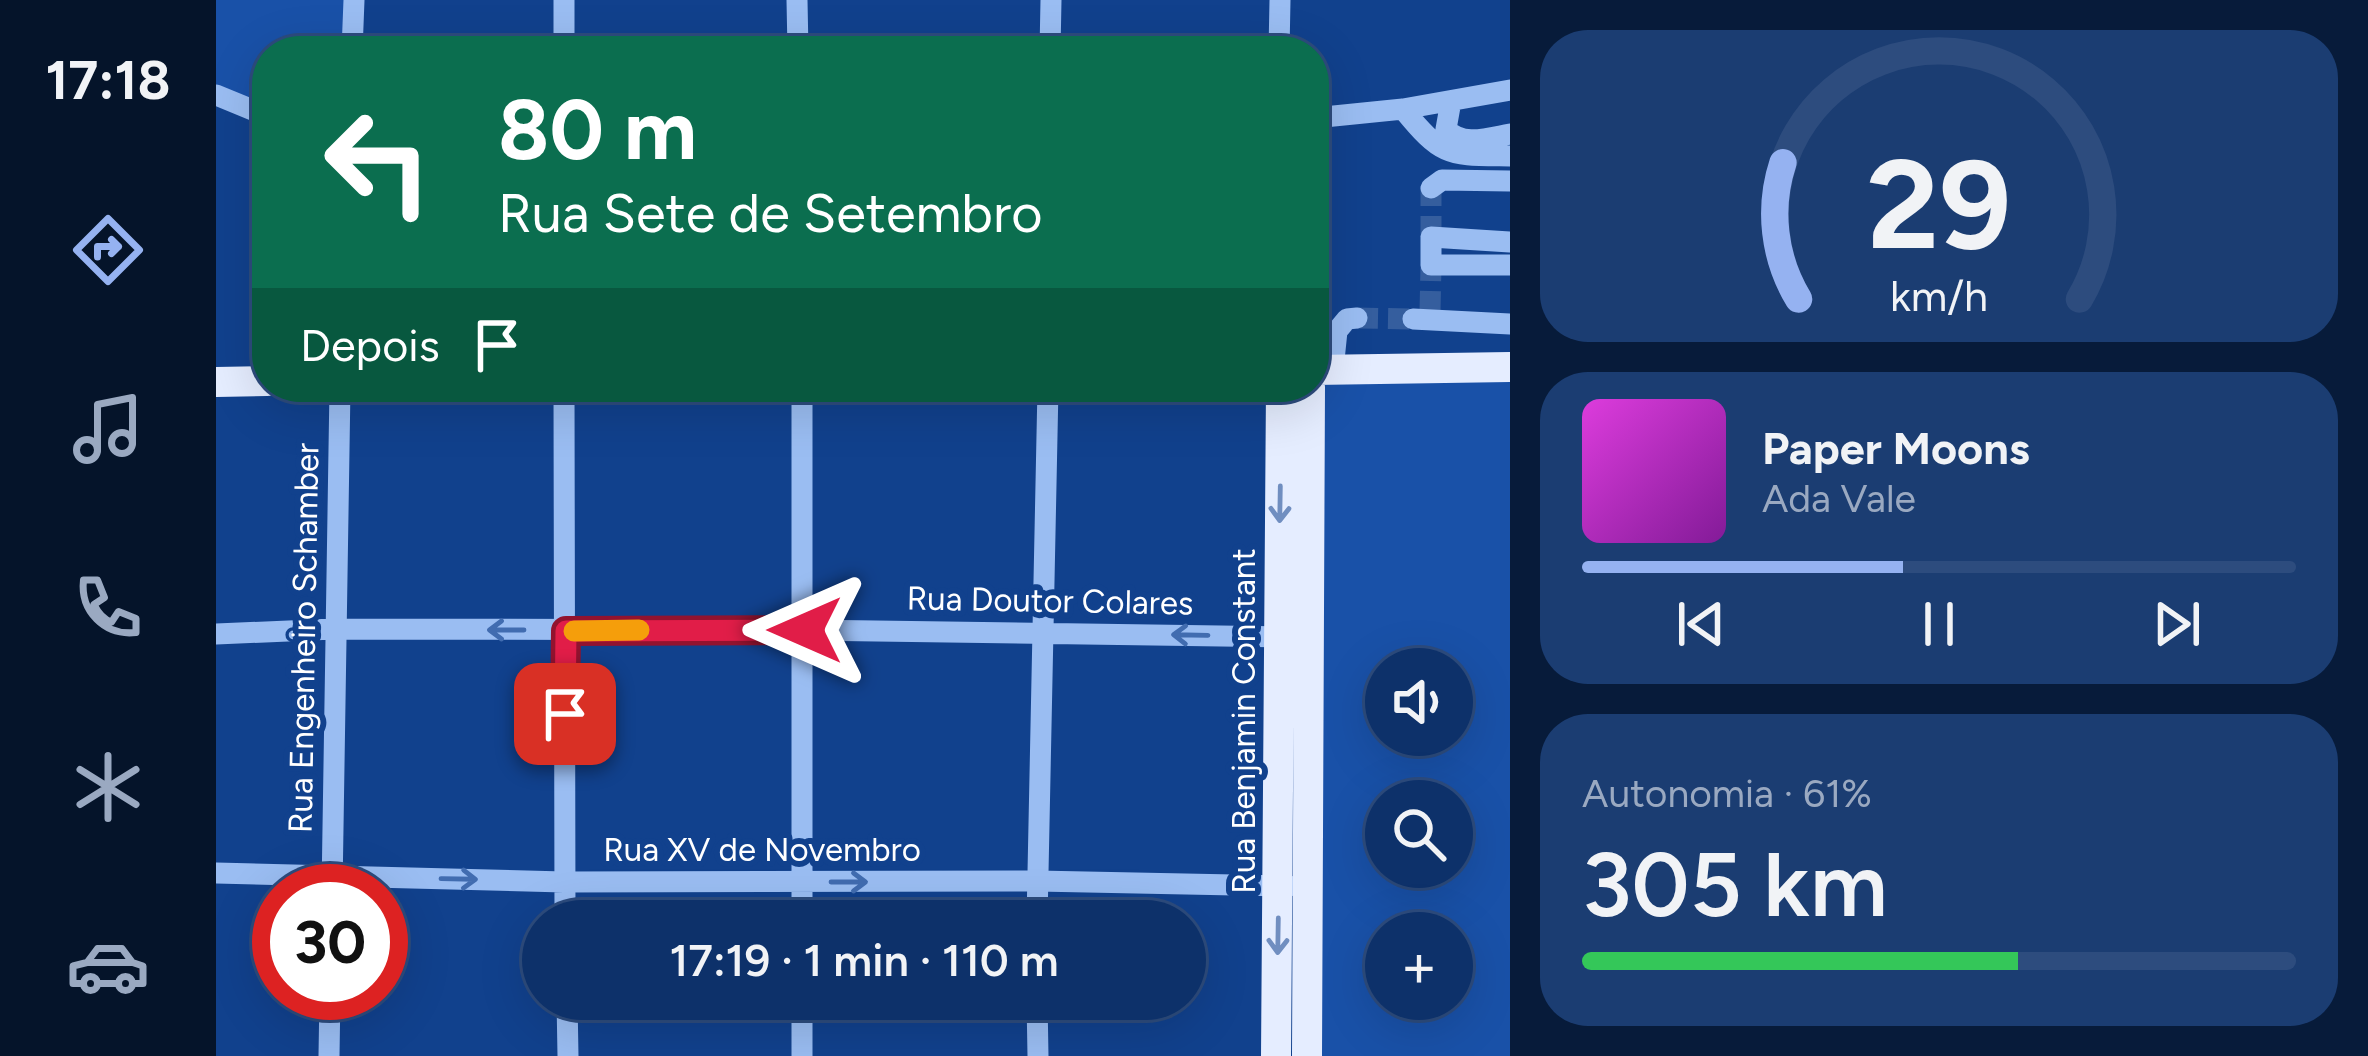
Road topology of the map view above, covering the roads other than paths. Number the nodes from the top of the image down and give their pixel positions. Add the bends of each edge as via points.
1 (354, 0) edge
2 (564, 0) edge
3 (797, 0) edge
4 (1051, 0) edge
5 (1280, 0) edge
6 (353, 36) edge
7 (564, 36) edge
8 (798, 36) edge
9 (1050, 36) edge
10 (1279, 36) edge
11 (1510, 90) edge
12 (216, 95) edge
13 (1451, 101) junction
14 (1403, 109) junction
15 (252, 110) edge
16 (1329, 121) edge
17 (1510, 134) edge
18 (1510, 156) edge
19 (1510, 181) edge
20 (1431, 188) dead end
21 (1510, 242) edge
22 (1510, 265) edge
23 (1424, 317) tunnel mouth
24 (1358, 318) dead end
25 (1510, 324) edge
26 (1329, 351) edge
27 (1510, 367) edge
28 (1329, 376) edge
29 (252, 381) edge
30 (216, 382) edge
31 (340, 402) edge
32 (564, 402) edge
33 (802, 402) edge
34 (1048, 402) edge
35 (1283, 402) edge
36 (1316, 402) edge
37 (334, 629) junction
38 (805, 630) junction
39 (566, 631) junction
40 (1041, 633) junction
41 (216, 634) edge
42 (1293, 637) junction
43 (332, 864) edge
44 (216, 873) edge
45 (252, 876) edge
46 (1037, 881) junction
47 (564, 882) junction
48 (408, 883) edge
49 (802, 883) junction
50 (1293, 886) junction
51 (564, 900) edge
52 (802, 900) edge
53 (1037, 900) edge
54 (330, 1020) edge
55 (567, 1020) edge
56 (802, 1020) edge
57 (1037, 1020) edge
58 (329, 1056) edge
59 (568, 1056) edge
60 (802, 1056) edge
61 (1038, 1056) edge
62 (1276, 1056) edge
63 (1307, 1056) edge

1 - 6 street
2 - 7 street
3 - 8 street
4 - 9 street
5 - 10 street
11 - 13 street
12 - 15 street
13 - 14 street
13 - 17 street via 1451,136
14 - 16 street
14 - 18 street via 1442,150
19 - 20 street via 1442,180
21 - 22 street via 1431,237 1431,265
23 - 25 street
24 - 26 street via 1337,331
27 - 28 main road
29 - 30 main road
31 - 37 street, Rua Engenheiro Schamber
32 - 39 street
33 - 38 street
34 - 40 street
35 -> 42 main road, Rua Benjamin Constant
36 - 42 main road, Rua Benjamin Constant
39 -> 37 street, Rua Doutor Colares
37 - 41 street, Rua Doutor Colares
37 - 43 street, Rua Engenheiro Schamber
38 - 39 street, Rua Doutor Colares
38 - 40 street, Rua Doutor Colares
38 - 49 street
39 - 47 street
42 -> 40 street, Rua Doutor Colares
40 - 46 street
42 - 50 main road, Rua Benjamin Constant
44 - 45 street, Rua XV de Novembro
49 -> 46 street, Rua XV de Novembro
46 - 50 street, Rua XV de Novembro
46 - 53 street
48 -> 47 street, Rua XV de Novembro
47 - 49 street, Rua XV de Novembro
47 - 51 street
49 - 52 street
50 -> 62 main road, Rua Benjamin Constant
50 - 63 main road, Rua Benjamin Constant
54 - 58 street
55 - 59 street
56 - 60 street
57 - 61 street

